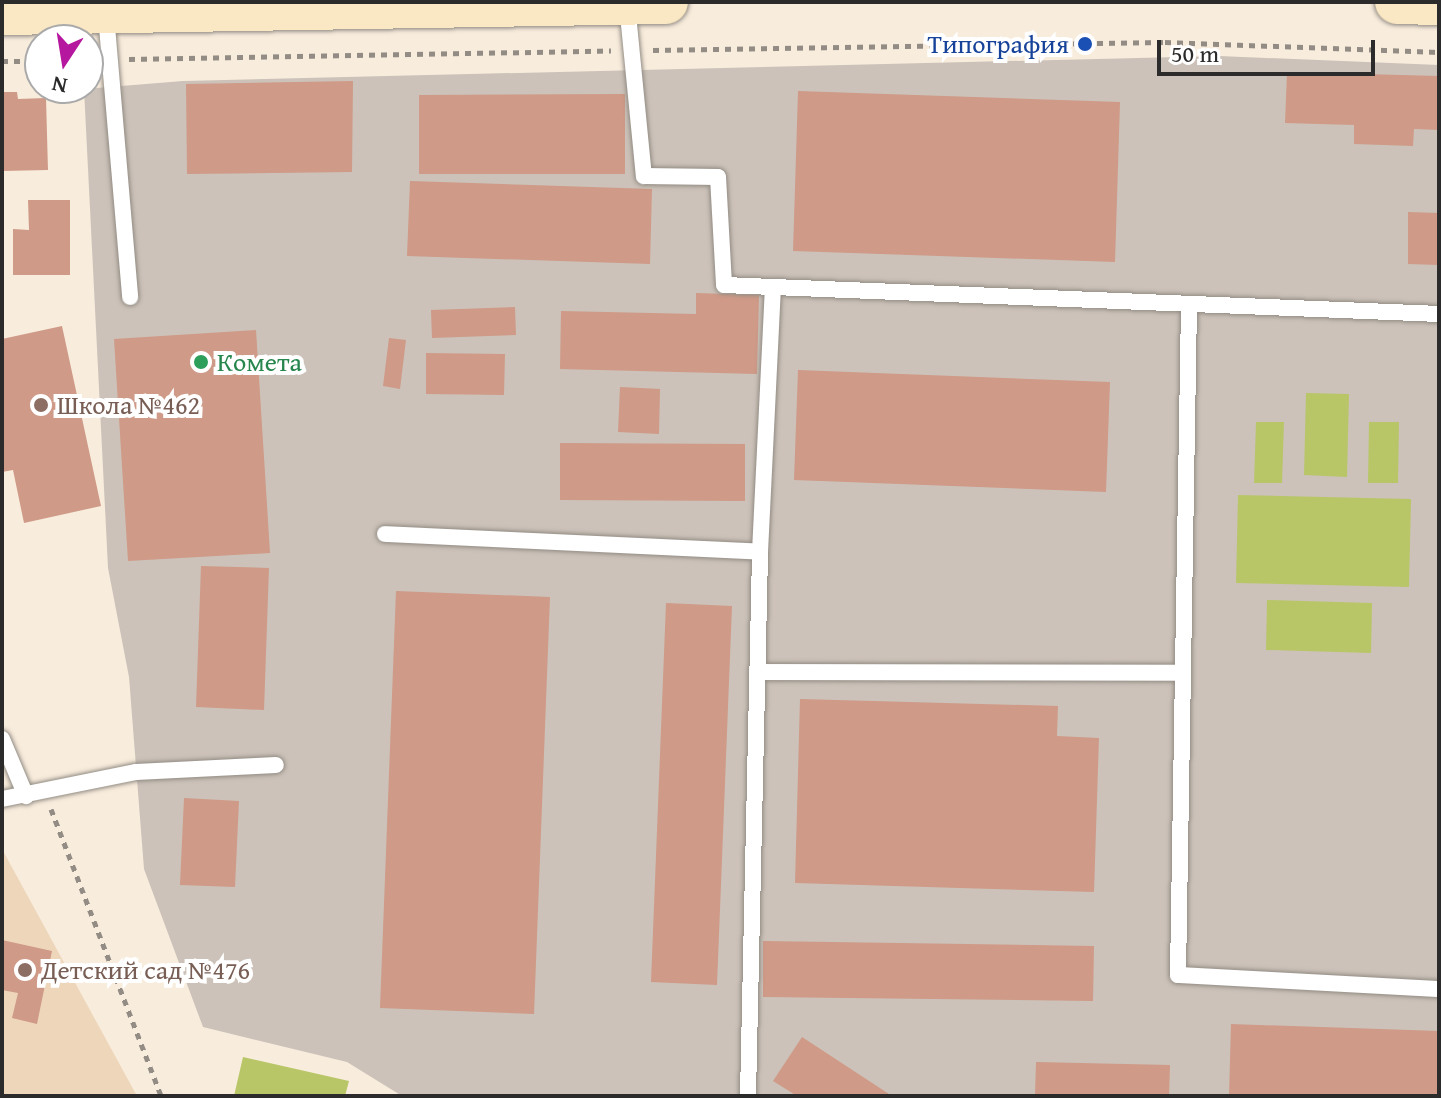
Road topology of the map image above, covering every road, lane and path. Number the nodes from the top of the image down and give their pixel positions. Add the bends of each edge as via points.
1 (627, 2) edge
2 (666, 2) edge
3 (1397, 2) edge
4 (1439, 3) edge
5 (235, 4) edge
6 (106, 9) junction
7 (2, 13) edge
8 (632, 51) junction
9 (1439, 52) edge
10 (112, 60) junction
11 (2, 61) edge
12 (24, 61) edge
13 (773, 287) junction
14 (130, 297) dead end
15 (1189, 304) junction
16 (1439, 314) edge
17 (385, 534) dead end
18 (760, 552) junction
19 (757, 672) junction
20 (1183, 673) junction
21 (2, 739) edge
22 (276, 765) dead end
23 (45, 794) junction
24 (26, 796) junction
25 (2, 799) edge
26 (1439, 989) edge
27 (748, 1095) edge
28 (161, 1096) edge

1 - 2 street
1 - 5 street
1 - 8 lane
3 - 4 street
5 - 6 street
6 - 7 street
6 - 10 lane
8 - 9 path via 1165,42
8 - 10 path
8 - 13 lane via 644,176 718,177 724,285
10 - 14 lane
11 - 12 path
13 - 15 lane
13 - 18 lane
15 - 16 lane
15 - 20 lane
17 - 18 lane
18 - 19 lane
19 - 20 lane
19 - 27 lane
20 - 26 lane via 1178,975
21 - 24 lane
22 - 23 lane via 136,772
23 - 24 lane
23 - 28 path
24 - 25 lane

